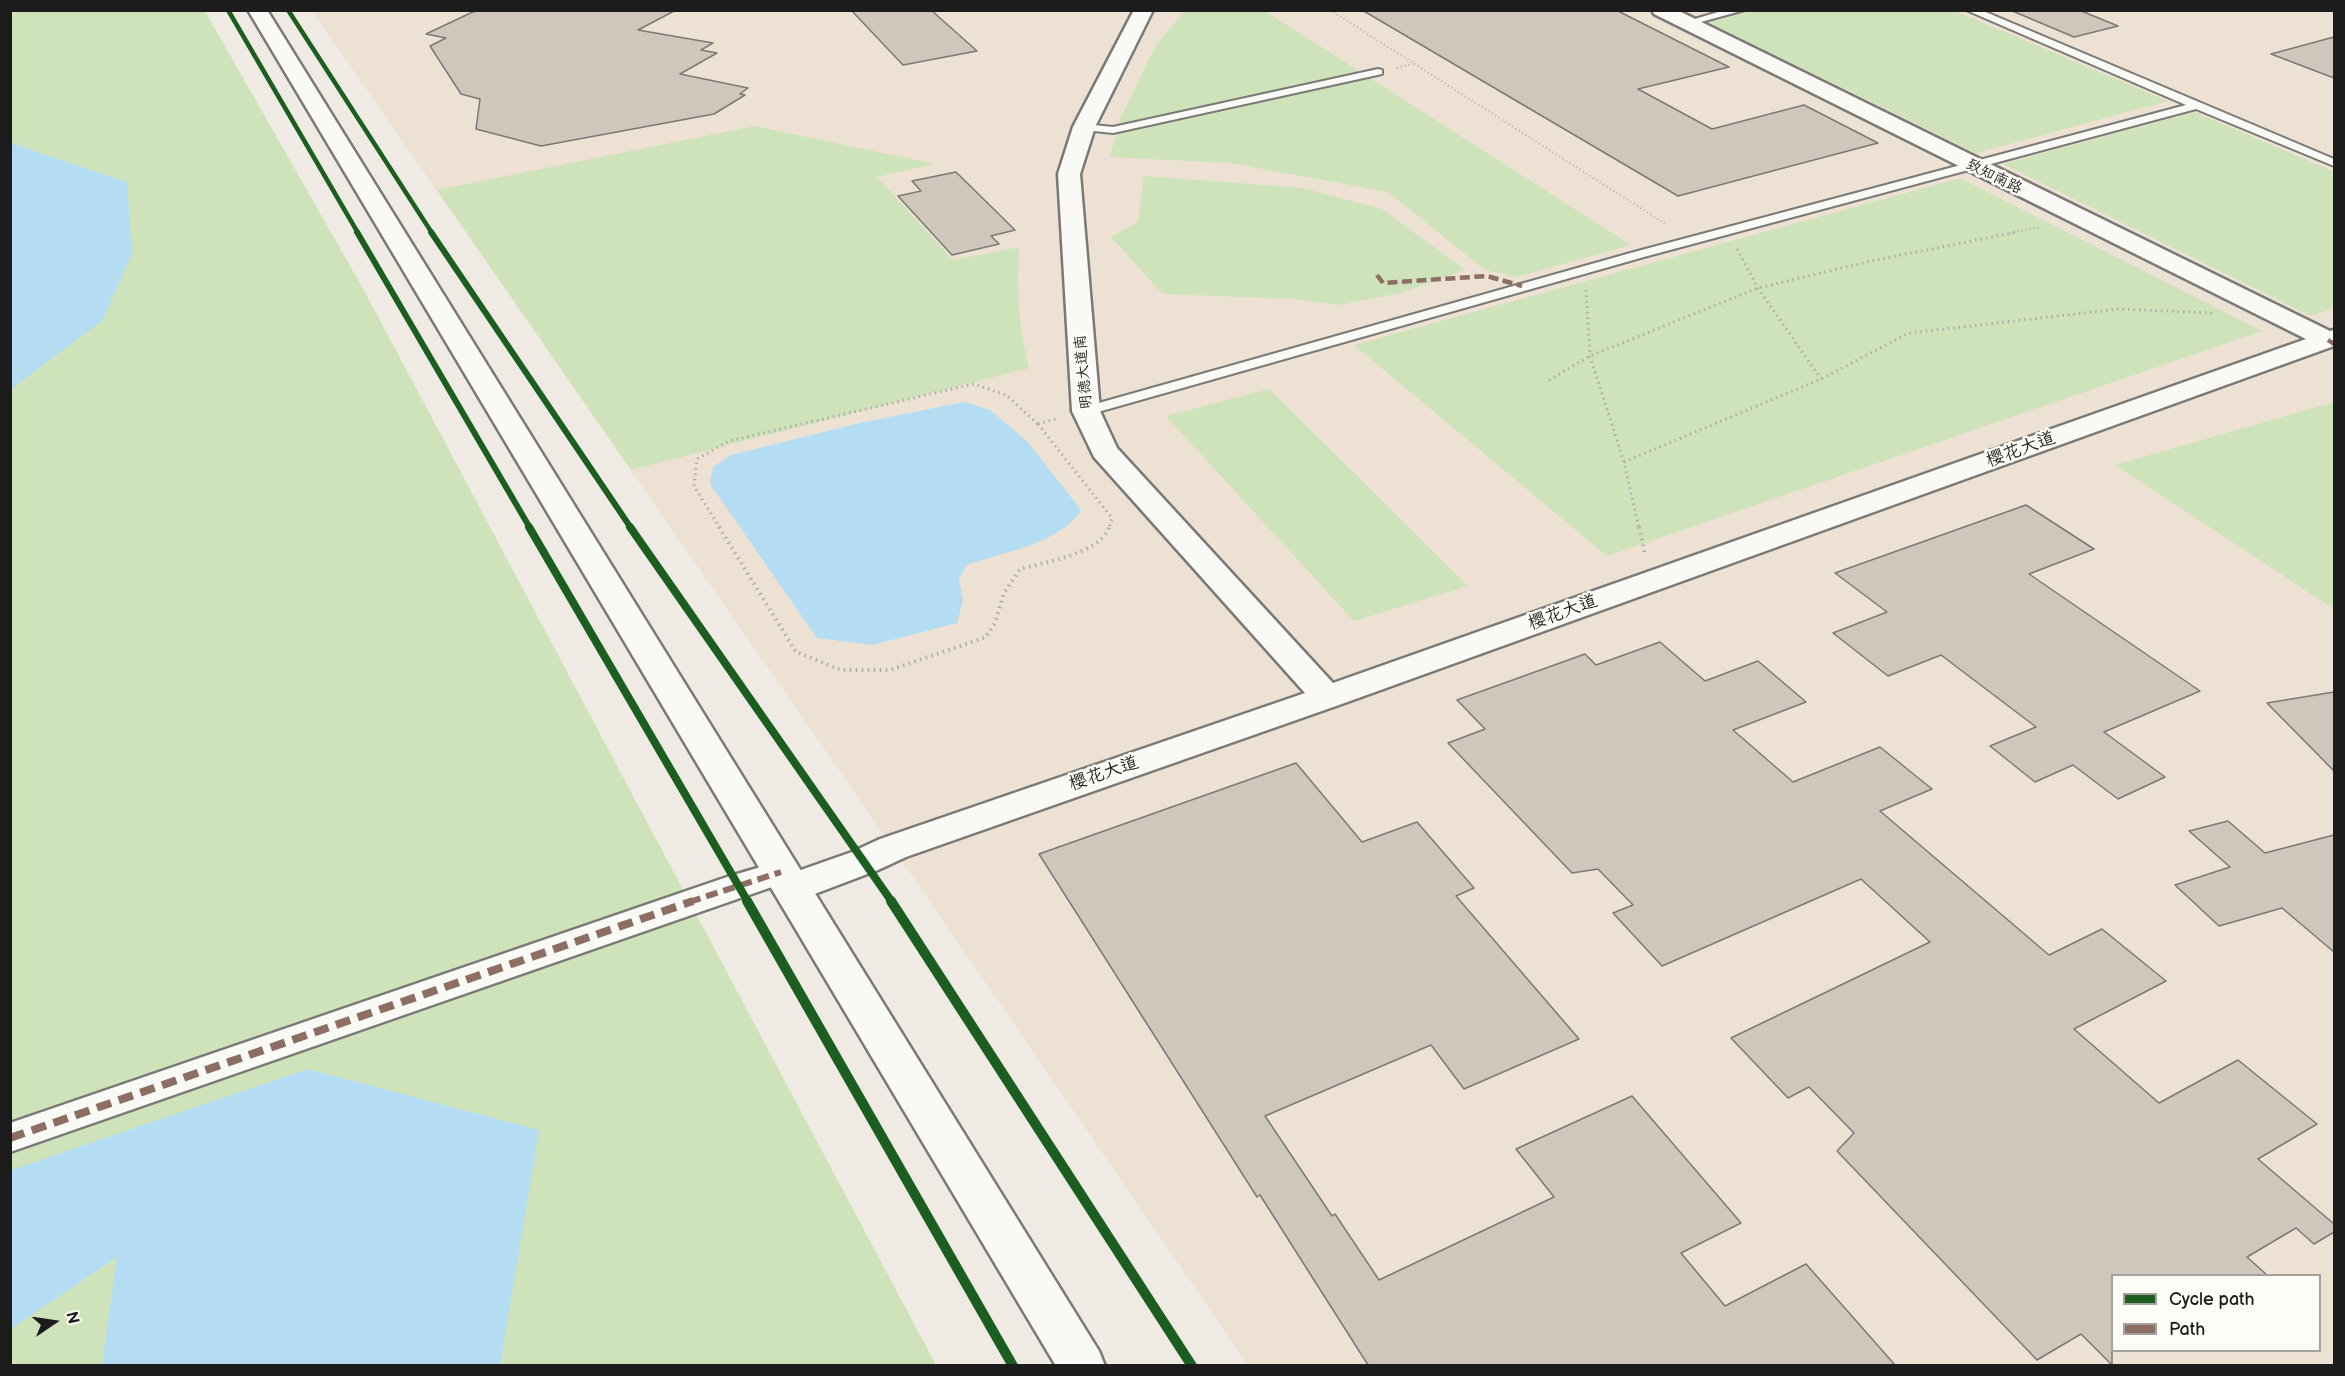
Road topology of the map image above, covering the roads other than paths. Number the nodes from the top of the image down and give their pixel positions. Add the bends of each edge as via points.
1 (257, 10) edge
2 (1144, 10) edge
3 (1661, 10) edge
4 (1740, 10) edge
5 (1971, 10) edge
6 (1686, 23) junction
7 (1378, 72) dead end
8 (2195, 106) junction
9 (1084, 127) junction
10 (2334, 163) edge
11 (1967, 164) junction
12 (2331, 339) edge
13 (1086, 411) junction
14 (1327, 697) junction
15 (786, 880) junction
16 (10, 1138) edge
17 (1082, 1365) edge

1 - 15 street
2 - 9 street, 明德大道南
3 - 6 street, 致知南路
4 - 6 lane
5 - 8 lane
6 - 11 street, 致知南路
7 - 9 lane via 1113,130
8 - 10 lane
8 - 11 lane
9 - 13 street, 明德大道南 via 1069,174
11 - 12 street, 致知南路
11 - 13 lane
12 - 14 street, 樱花大道
13 - 14 street, 明德大道南 via 1104,451
14 - 15 street, 樱花大道 via 865,861
15 - 16 street via 738,885
15 - 17 street

